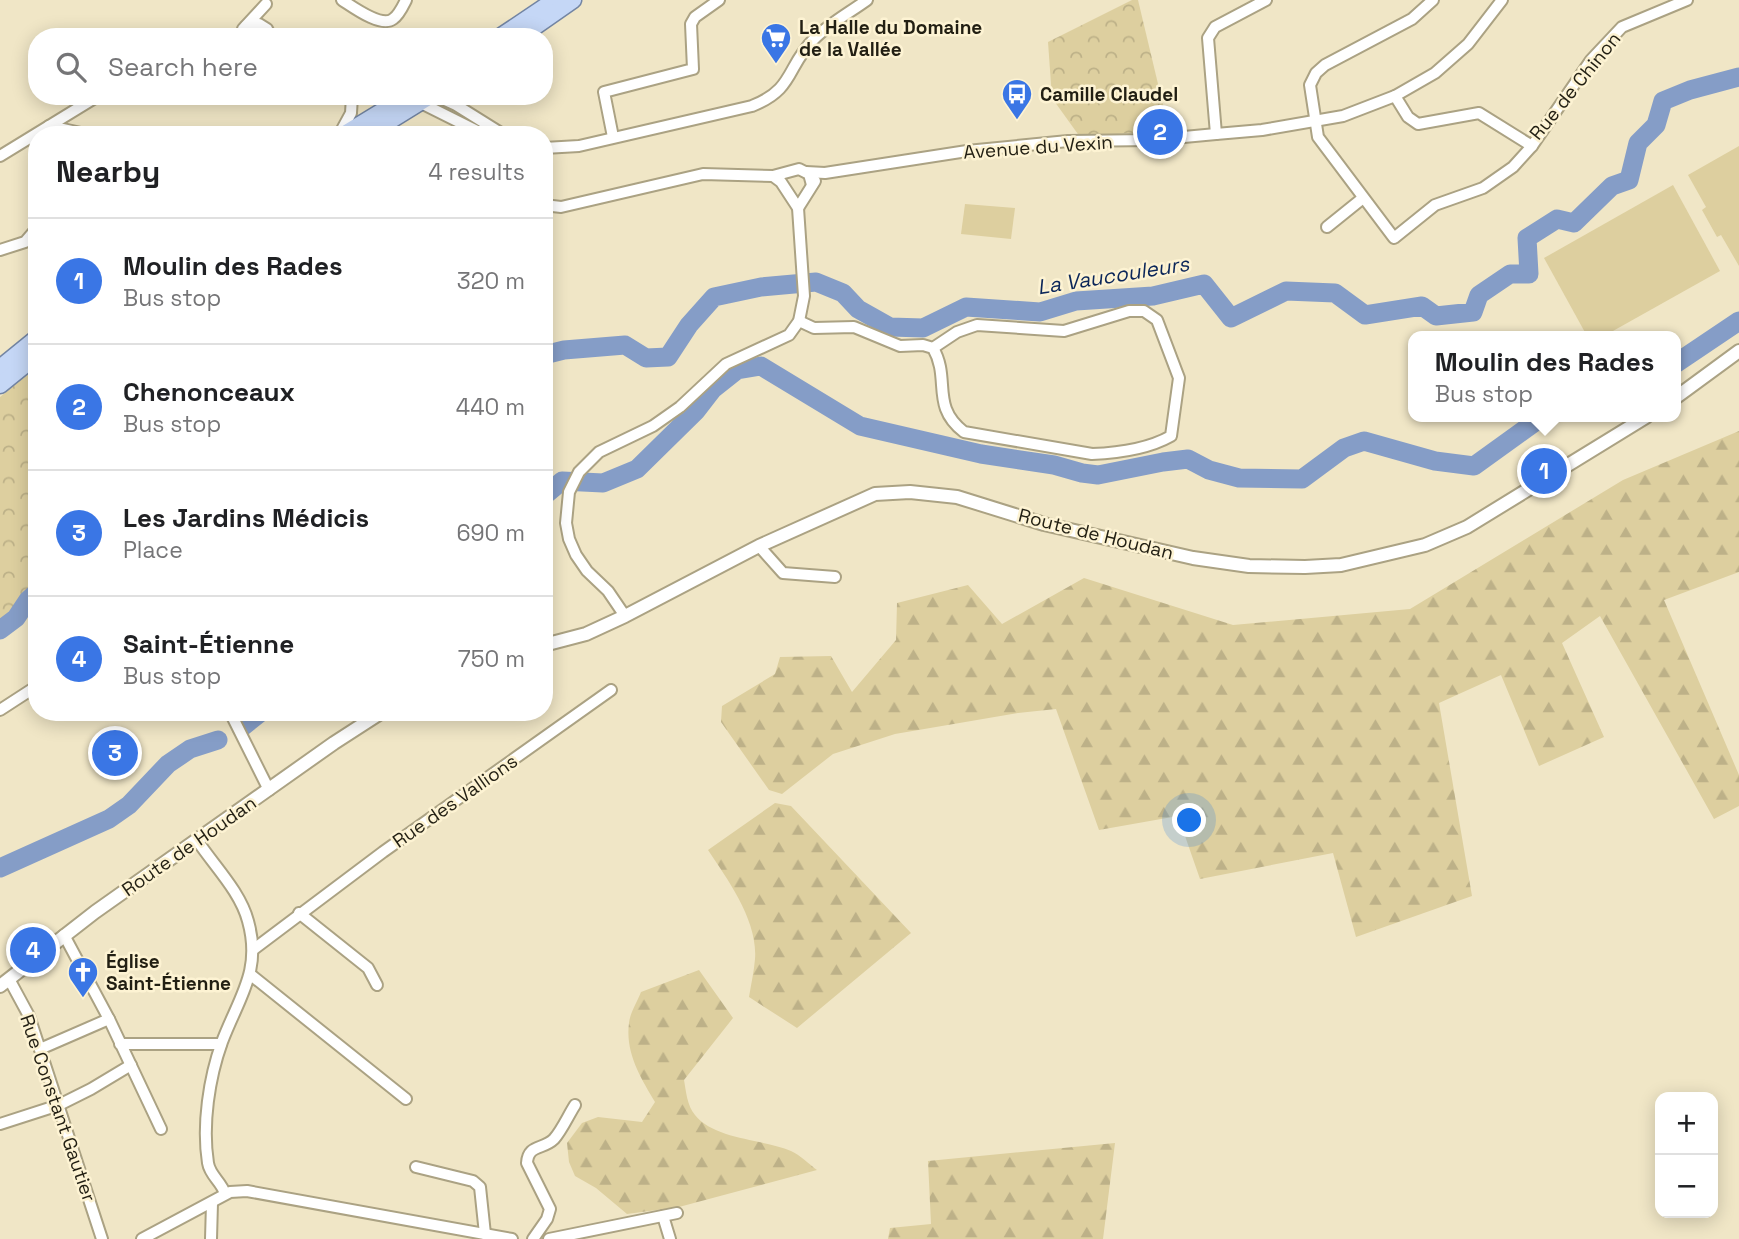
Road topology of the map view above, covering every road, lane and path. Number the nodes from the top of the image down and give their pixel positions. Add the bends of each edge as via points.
1 (342, 0) edge
2 (406, 0) edge
3 (555, 0) edge
4 (573, 0) edge
5 (719, 0) edge
6 (867, 0) edge
7 (1266, 0) edge
8 (1433, 0) edge
9 (1502, 0) edge
10 (1687, 0) edge
11 (267, 2) edge
12 (246, 28) edge
13 (266, 28) edge
14 (513, 28) edge
15 (533, 28) edge
16 (1395, 96) junction
17 (83, 105) edge
18 (351, 105) edge
19 (400, 105) edge
20 (406, 105) edge
21 (432, 105) edge
22 (459, 105) edge
23 (1317, 120) junction
24 (49, 126) edge
25 (345, 126) edge
26 (359, 126) edge
27 (379, 126) edge
28 (472, 126) edge
29 (478, 126) edge
30 (1216, 134) junction
31 (613, 137) junction
32 (28, 139) edge
33 (1532, 146) junction
34 (553, 147) edge
35 (0, 156) edge
36 (791, 170) junction
37 (806, 172) junction
38 (825, 173) junction
39 (773, 176) junction
40 (783, 185) junction
41 (809, 190) junction
42 (791, 196) junction
43 (1363, 198) junction
44 (553, 206) edge
45 (798, 208) junction
46 (1326, 227) dead end
47 (28, 238) edge
48 (0, 250) edge
49 (799, 321) junction
50 (28, 345) edge
51 (933, 348) junction
52 (1739, 351) edge
53 (28, 362) edge
54 (0, 368) edge
55 (0, 385) edge
56 (1681, 394) edge
57 (1638, 422) edge
58 (759, 546) junction
59 (835, 577) dead end
60 (625, 616) junction
61 (553, 643) edge
62 (611, 690) dead end
63 (28, 692) edge
64 (0, 710) edge
65 (234, 721) edge
66 (368, 721) edge
67 (269, 790) junction
68 (197, 840) junction
69 (299, 913) junction
70 (64, 935) junction
71 (254, 948) junction
72 (251, 975) junction
73 (4, 983) edge
74 (377, 985) dead end
75 (109, 1019) junction
76 (120, 1044) junction
77 (222, 1044) junction
78 (40, 1049) junction
79 (131, 1065) junction
80 (406, 1099) dead end
81 (59, 1105) junction
82 (575, 1105) dead end
83 (0, 1124) edge
84 (161, 1129) dead end
85 (416, 1167) dead end
86 (225, 1195) junction
87 (212, 1203) junction
88 (677, 1213) dead end
89 (663, 1216) junction
90 (444, 1233) edge
91 (485, 1234) junction
92 (102, 1239) edge
93 (142, 1239) edge
94 (211, 1239) edge
95 (512, 1239) edge
96 (533, 1239) edge
97 (549, 1239) edge
98 (670, 1239) edge

1 - 2 street via 380,21 396,17
3 - 14 main road
4 - 15 main road
5 - 31 street via 691,24 693,69 604,92
6 - 31 street via 814,39 783,88 766,100
7 - 30 street via 1215,27 1208,38
8 - 23 street via 1412,19 1316,73 1310,85
9 - 16 street, Avenue du Vexin via 1456,57
10 - 33 street, Rue de Chinon via 1622,27 1591,60
11 - 12 street
11 - 13 street via 261,12
16 - 23 street, Avenue du Vexin via 1343,116
16 - 33 street, Rue de Chinon via 1418,124 1479,113
17 - 24 street
18 - 25 street
19 - 26 main road
20 - 27 main road
21 - 28 street
22 - 29 street
23 - 30 street, Avenue du Vexin
23 - 43 street via 1318,137
30 - 38 street, Avenue du Vexin via 1038,143
31 - 34 street
32 - 35 street
33 - 43 street via 1513,167 1483,188 1435,205 1394,238
36 - 37 street
36 - 39 street
36 - 40 street
37 - 38 street, Avenue du Vexin
37 - 41 street via 811,178
38 - 41 street
39 - 40 street
39 - 44 street via 703,174
40 - 42 street
41 - 42 street
41 - 45 street
42 - 45 street
43 - 46 street
45 - 49 street via 804,296
47 - 48 street
49 - 51 street via 814,328 854,327 900,346
49 - 60 street via 789,335 726,364 680,407 599,452 579,472 569,492 569,540 587,571
50 - 54 main road
51 - 51 street via 977,325 1064,331 1129,311 1144,311 1157,320 1179,379 1171,436 1157,443 1091,454 964,432 944,410 939,358
52 - 56 street
53 - 55 main road
57 - 58 street, Route de Houdan via 1467,527 1425,545 1341,565 1258,567 1193,558 1044,524 957,497 910,492 875,494
58 - 59 street via 783,573
58 - 60 street, Route de Houdan
60 - 61 street, Route de Houdan
62 - 69 street, Rue des Vallions
63 - 64 street
65 - 67 street
66 - 67 street, Route de Houdan
67 - 68 street, Route de Houdan
68 - 70 street, Route de Houdan
68 - 71 street via 242,904
69 - 71 street, Rue des Vallions
69 - 74 street via 369,968
70 - 73 street, Route de Houdan
70 - 75 street
71 - 72 street
72 - 77 street
72 - 80 street
73 - 78 street, Rue Constant Gautier via 29,1016
75 - 76 street
75 - 78 street
76 - 77 street
76 - 79 street
77 - 86 street via 208,1090 208,1164
78 - 81 street, Rue Constant Gautier
79 - 81 street
79 - 84 street
81 - 83 street
81 - 92 street, Rue Constant Gautier
82 - 96 street via 554,1139 527,1155 550,1209
85 - 91 street via 480,1187
86 - 87 street
86 - 90 street via 247,1191
87 - 93 street
87 - 94 street
88 - 89 street
89 - 97 street
89 - 98 street
90 - 91 street
91 - 95 street

